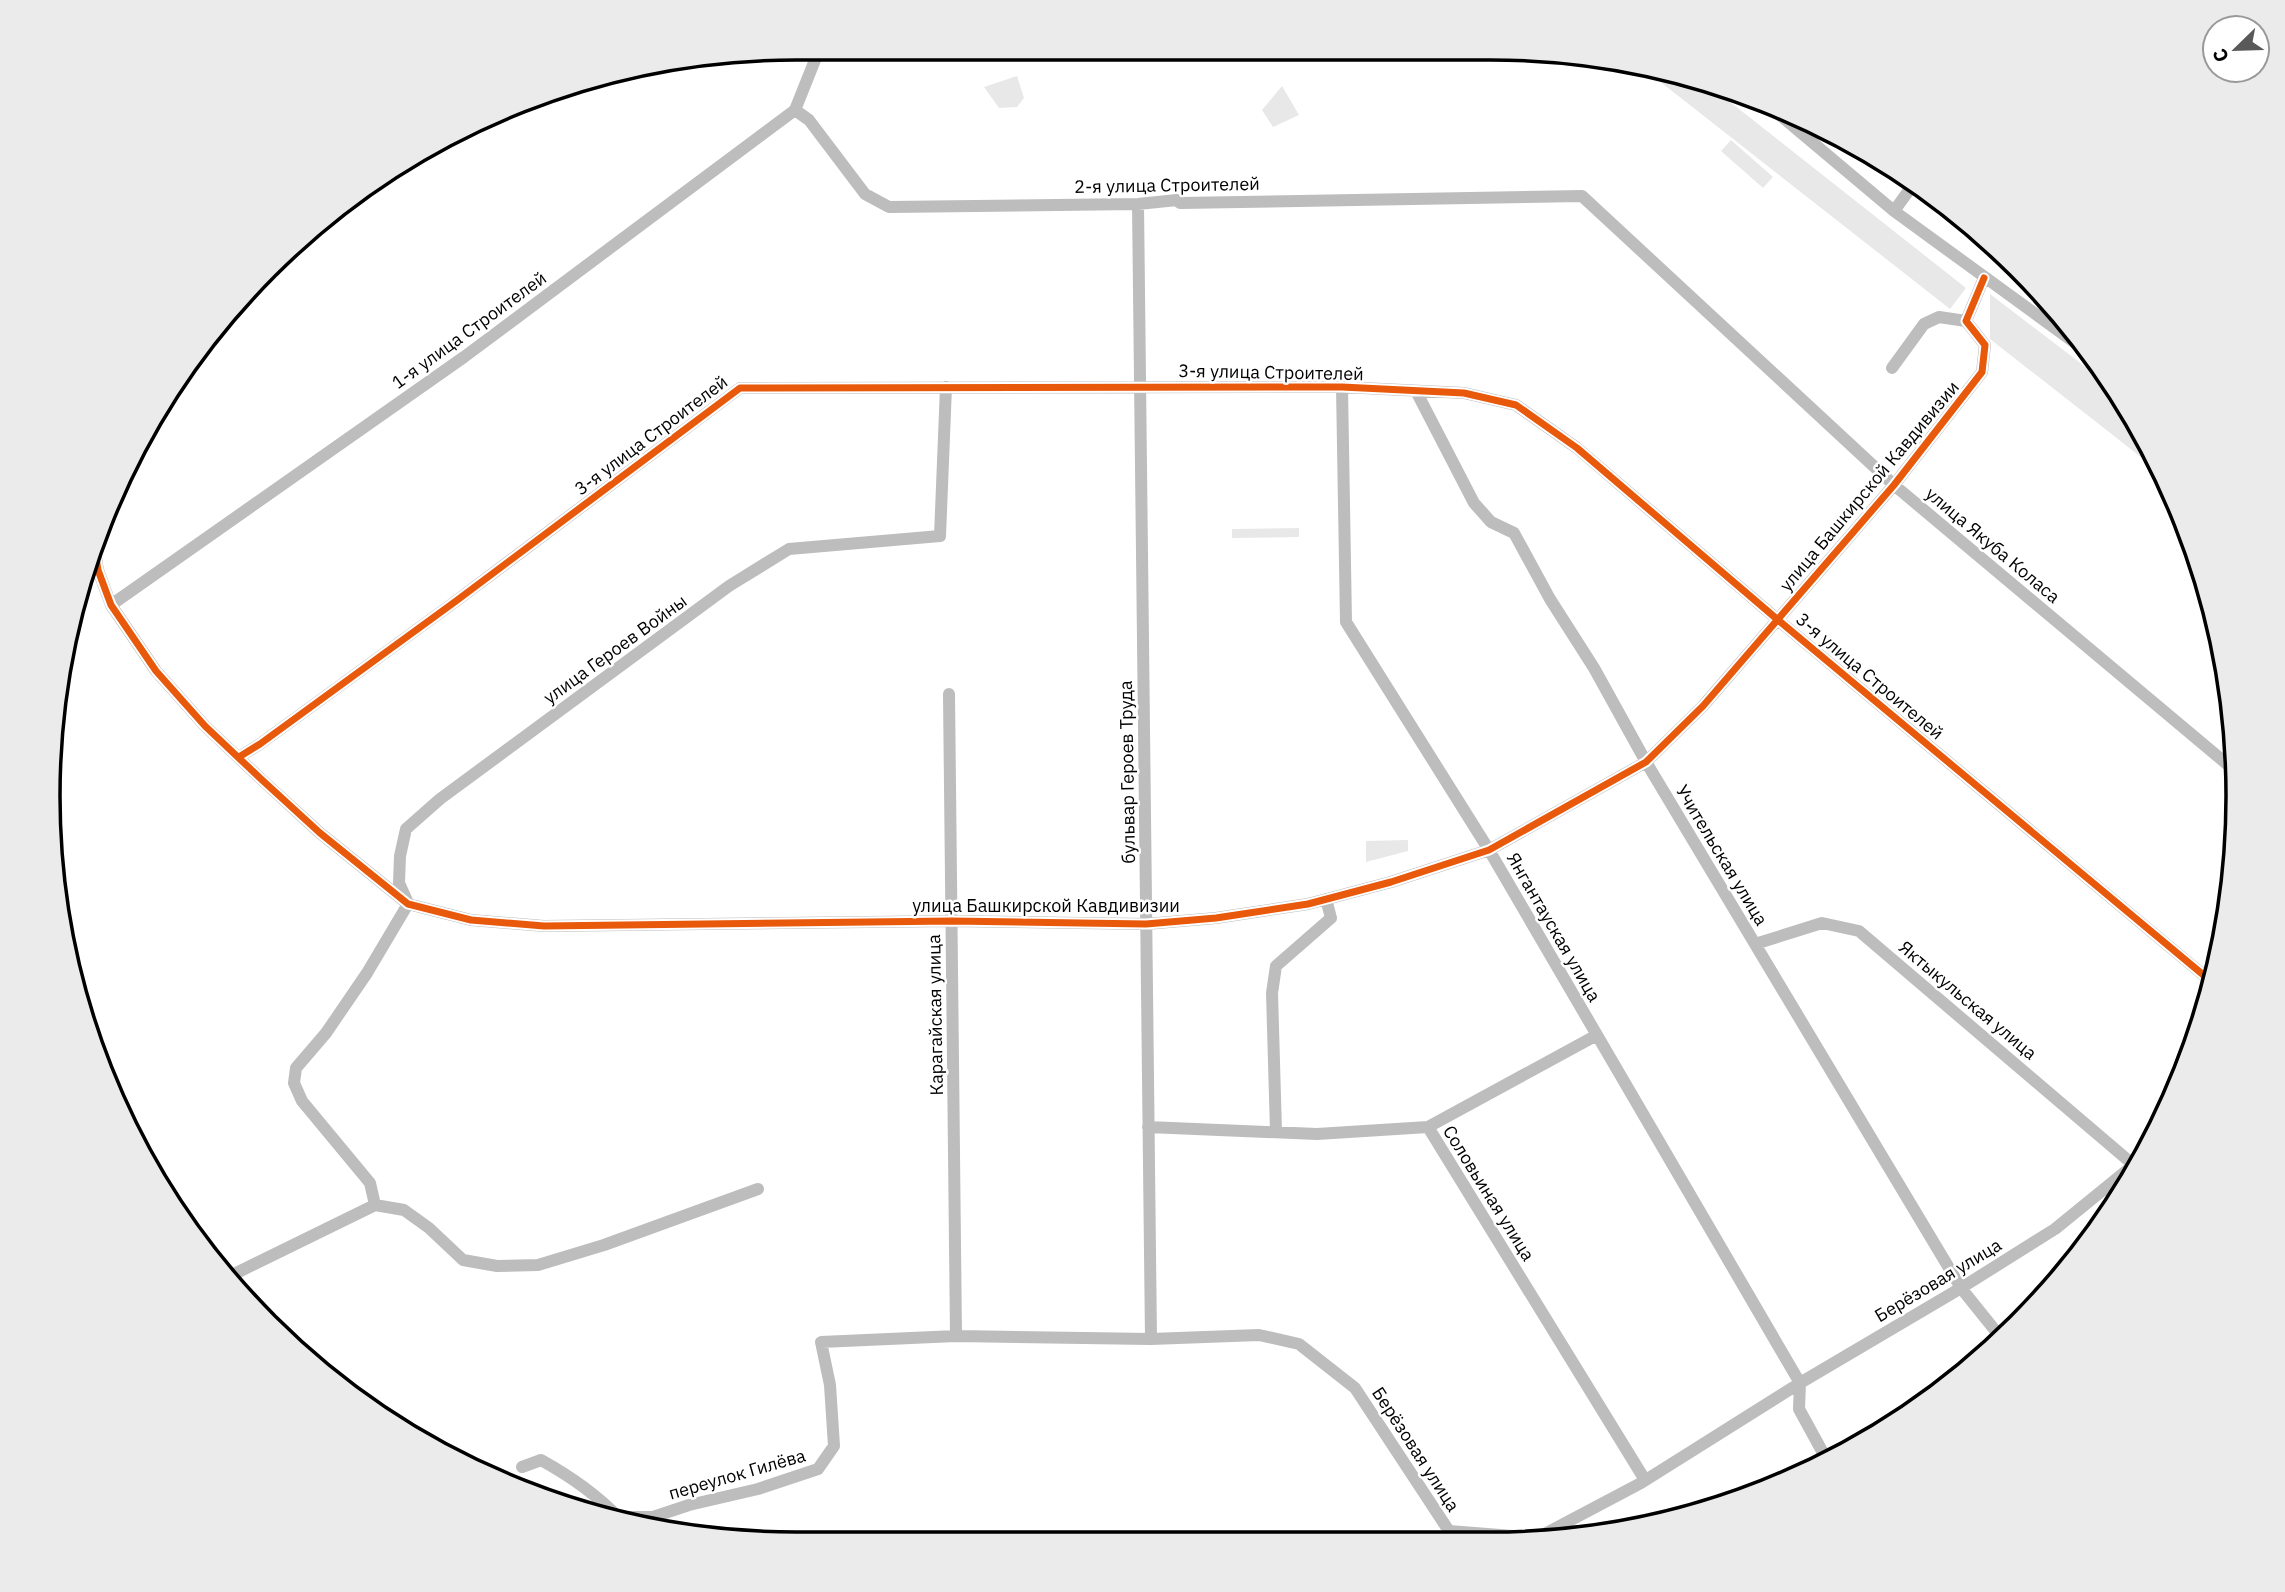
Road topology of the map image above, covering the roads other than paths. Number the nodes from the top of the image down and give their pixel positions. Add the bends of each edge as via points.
1 (815, 60) edge
2 (795, 110) junction
3 (1792, 125) edge
4 (1909, 192) edge
5 (1582, 196) joint
6 (1138, 204) junction
7 (1894, 211) junction
8 (1983, 278) junction
9 (1966, 321) junction
10 (2063, 335) edge
11 (1892, 368) dead end
12 (1140, 386) junction
13 (946, 387) junction
14 (1342, 387) junction
15 (1416, 391) junction
16 (1894, 485) junction
17 (97, 565) edge
18 (111, 605) junction
19 (1778, 620) junction
20 (949, 694) dead end
21 (239, 757) junction
22 (1646, 762) junction
23 (2225, 762) edge
24 (1489, 850) junction
25 (1326, 899) junction
26 (408, 904) junction
27 (952, 921) junction
28 (1146, 924) junction
29 (1755, 944) junction
30 (2203, 975) edge
31 (1597, 1035) junction
32 (1148, 1127) junction
33 (1428, 1127) junction
34 (1276, 1131) junction
35 (2130, 1158) edge
36 (2117, 1180) edge
37 (758, 1189) dead end
38 (374, 1205) junction
39 (235, 1273) edge
40 (1961, 1288) junction
41 (1995, 1331) edge
42 (956, 1336) junction
43 (1151, 1339) junction
44 (821, 1342) joint
45 (1800, 1383) junction
46 (1823, 1453) edge
47 (522, 1467) dead end
48 (1645, 1480) junction
49 (604, 1507) edge
50 (648, 1517) edge
51 (1553, 1529) edge
52 (1462, 1532) edge

1 - 2 street
2 - 6 street, 2-я улица Строителей via 809,120 865,194 889,207
2 - 18 street, 1-я улица Строителей via 464,357
3 - 7 street
4 - 7 street
5 - 6 street, 2-я улица Строителей
5 - 16 street, улица Якуба Коласа
6 - 12 street, бульвар Героев Труда
7 - 8 street
8 - 9 street
8 - 10 street
9 - 11 street via 1939,317 1923,324
9 - 16 street, улица Башкирской Кавдивизии via 1985,345 1982,373
12 - 13 street, 3-я улица Строителей
12 - 14 street, 3-я улица Строителей
12 - 28 street, бульвар Героев Труда
13 - 21 street, 3-я улица Строителей via 740,388
13 - 26 street, улица Героев Войны via 940,536 789,549 729,586 440,799 406,829 399,883
14 - 15 street, 3-я улица Строителей
14 - 24 street, Янгантауская улица via 1346,622
15 - 19 street, 3-я улица Строителей via 1464,393 1516,405 1577,448
15 - 22 street, Учительская улица via 1475,503 1491,522 1514,533
16 - 19 street, улица Башкирской Кавдивизии
16 - 23 street, улица Якуба Коласа
17 - 18 street, улица Башкирской Кавдивизии
18 - 21 street, улица Башкирской Кавдивизии via 156,671
19 - 22 street, улица Башкирской Кавдивизии via 1703,706
19 - 30 street, 3-я улица Строителей
20 - 27 street, Карагайская улица
21 - 26 street, улица Башкирской Кавдивизии via 320,833
22 - 24 street, улица Башкирской Кавдивизии
22 - 29 street, Учительская улица
24 - 25 street, улица Башкирской Кавдивизии
24 - 31 street, Янгантауская улица
25 - 28 street, улица Башкирской Кавдивизии via 1216,918
25 - 34 street via 1331,918 1276,966 1272,993
26 - 27 street, улица Башкирской Кавдивизии via 471,920 544,926
26 - 38 street via 367,973 296,1068 294,1083 302,1101 370,1183
27 - 28 street, улица Башкирской Кавдивизии
27 - 42 street, Карагайская улица
28 - 32 street, бульвар Героев Труда
29 - 35 street, Яктыкульская улица via 1822,923 1859,931
29 - 40 street, Учительская улица
31 - 33 street
31 - 45 street, Янгантауская улица
32 - 34 street, Соловьиная улица
32 - 43 street, бульвар Героев Труда
33 - 34 street, Соловьиная улица via 1317,1134
33 - 48 street, Соловьиная улица
36 - 40 street, Берёзовая улица via 2055,1229
37 - 38 street via 538,1265 497,1266 463,1260 404,1210
38 - 39 street
40 - 41 street, Учительская улица
40 - 45 street, Берёзовая улица
42 - 43 street, Берёзовая улица
42 - 44 street, Берёзовая улица
43 - 52 street, Берёзовая улица via 1259,1335 1300,1344 1355,1388 1449,1531
44 - 50 street, переулок Гилёва via 830,1385 834,1446 818,1469
45 - 46 street, Янгантауская улица via 1799,1409
45 - 48 street, Берёзовая улица
47 - 49 street, переулок Гилёва via 541,1460
48 - 51 street, Берёзовая улица

